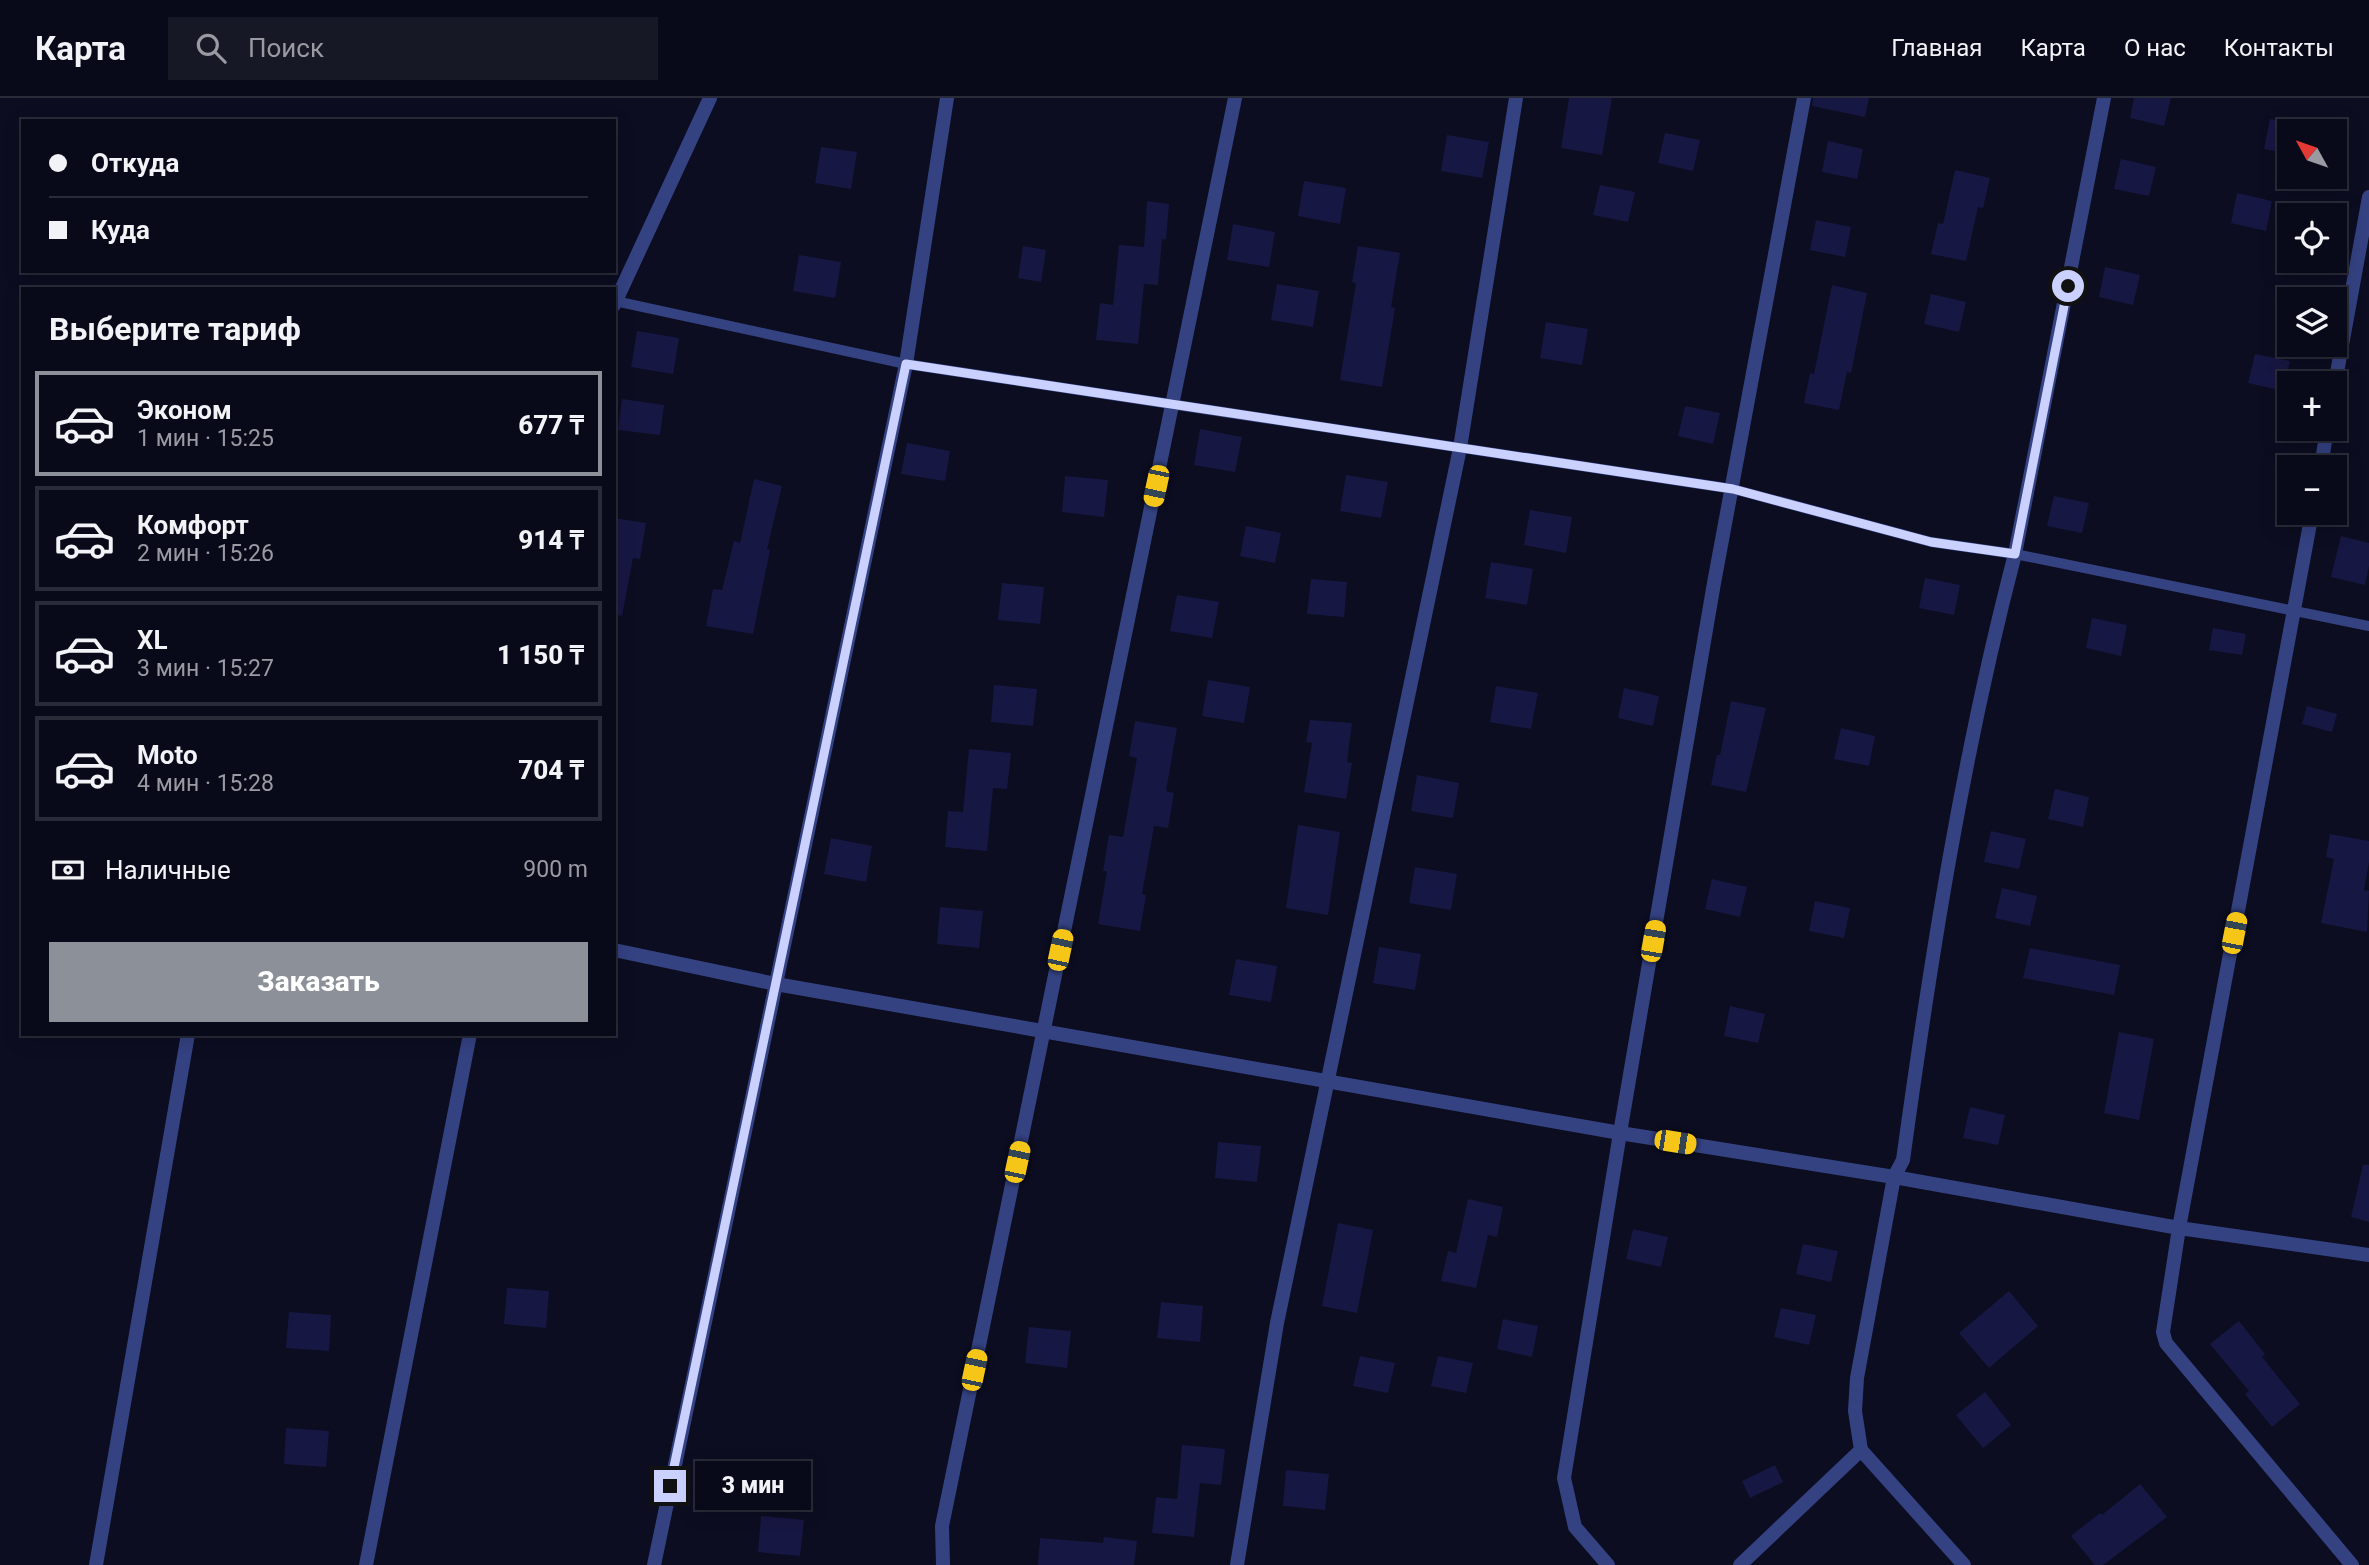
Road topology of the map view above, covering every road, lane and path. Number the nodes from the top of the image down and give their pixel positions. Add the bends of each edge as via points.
1 (710, 98) edge
2 (947, 98) edge
3 (1236, 98) edge
4 (1517, 98) edge
5 (1804, 98) edge
6 (2104, 98) edge
7 (2369, 197) edge
8 (616, 301) edge
9 (616, 303) edge
10 (906, 364) junction
11 (2337, 371) edge
12 (1172, 404) junction
13 (1460, 448) junction
14 (1733, 489) junction
15 (2310, 525) edge
16 (2015, 554) junction
17 (2295, 610) junction
18 (2369, 626) edge
19 (616, 950) edge
20 (776, 984) junction
21 (1044, 1031) junction
22 (188, 1036) edge
23 (470, 1036) edge
24 (1328, 1082) junction
25 (1620, 1133) junction
26 (1894, 1177) junction
27 (2179, 1228) junction
28 (2369, 1255) edge
29 (1861, 1450) junction
30 (96, 1565) edge
31 (366, 1565) edge
32 (653, 1565) edge
33 (943, 1565) edge
34 (1237, 1565) edge
35 (1608, 1565) edge
36 (1740, 1565) edge
37 (1964, 1565) edge
38 (2352, 1565) edge

1 - 8 street
2 - 10 street
3 - 12 street
4 - 13 street
5 - 14 street
6 - 16 street
7 - 11 street
9 - 10 lane
10 - 12 lane
10 - 20 street
12 - 13 lane
12 - 21 street
13 - 14 lane
13 - 24 street
14 - 16 lane via 1931,542
14 - 25 street
15 - 17 street
16 - 17 lane
16 - 26 street via 1960,802 1927,982 1903,1160
17 - 18 lane
17 - 27 street
19 - 20 street
20 - 21 street
20 - 32 street
21 - 24 street
21 - 33 street via 942,1526
22 - 30 street
23 - 31 street
24 - 25 street
24 - 34 street via 1277,1323
25 - 26 street
25 - 35 street via 1564,1478 1575,1527
26 - 27 street
26 - 29 street via 1857,1378 1855,1411
27 - 28 street
27 - 38 street via 2163,1332 2166,1343
29 - 36 street
29 - 37 street

